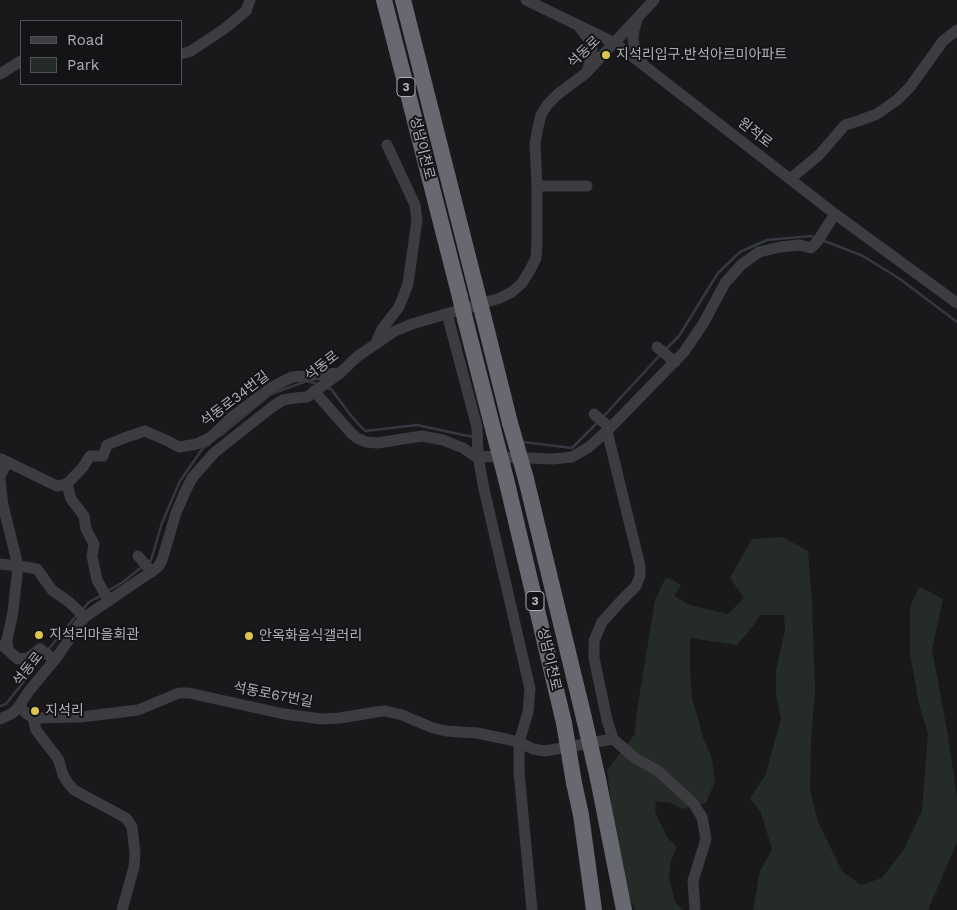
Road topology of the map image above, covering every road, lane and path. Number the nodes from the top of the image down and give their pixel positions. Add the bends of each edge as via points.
1 (250, 0) edge
2 (384, 0) edge
3 (403, 0) edge
4 (526, 0) edge
5 (654, 0) edge
6 (639, 14) junction
7 (578, 25) junction
8 (957, 30) edge
9 (615, 43) junction
10 (182, 54) edge
11 (20, 62) edge
12 (644, 65) junction
13 (586, 73) junction
14 (0, 74) edge
15 (387, 145) dead end
16 (790, 179) junction
17 (537, 186) junction
18 (587, 186) dead end
19 (835, 214) junction
20 (957, 303) edge
21 (447, 314) junction
22 (376, 343) junction
23 (658, 348) dead end
24 (673, 360) junction
25 (340, 372) junction
26 (315, 391) junction
27 (603, 423) junction
28 (484, 424) junction
29 (478, 454) junction
30 (2, 459) edge
31 (67, 484) junction
32 (0, 564) edge
33 (18, 566) junction
34 (106, 596) junction
35 (81, 613) junction
36 (4, 647) edge
37 (49, 656) junction
38 (19, 706) junction
39 (33, 718) junction
40 (0, 719) edge
41 (613, 739) junction
42 (519, 742) junction
43 (122, 910) edge
44 (532, 910) edge
45 (594, 910) edge
46 (624, 910) edge
47 (695, 910) edge

1 - 10 street via 246,11 224,29
2 - 28 highway, 성남이천로 / 3, bridge via 466,320
3 - 46 highway, 성남이천로 / 3, bridge via 526,479 584,718
4 - 7 street, 원적로
5 - 6 street, 석동로
6 - 9 street, 석동로
6 - 12 street via 633,40
7 - 9 street, 원적로
7 - 13 street via 592,49
8 - 16 street via 943,41 897,100 877,114 845,125 819,155
9 - 12 street, 원적로
9 - 13 street, 석동로
11 - 14 street
12 - 16 street, 원적로
13 - 17 street, 석동로 via 552,99 541,115 535,144
15 - 22 street via 415,205 417,220 408,284 399,308 382,329
16 - 19 street, 원적로
17 - 18 street
17 - 21 street, 석동로 via 536,258 522,283 500,298
19 - 20 street, 원적로
19 - 24 street via 811,248 800,245 759,252 741,265 725,283 684,352
21 - 22 street, 석동로 via 412,324
21 - 28 street
22 - 25 street, 석동로
23 - 24 street
24 - 27 street
25 - 26 street, 석동로
25 - 31 street, 석동로34번길 via 292,377 272,387 211,437 197,444 180,447 145,431 124,438 107,445 103,456 90,456
26 - 29 street via 357,438 366,442 422,436 443,440 475,456
26 - 34 street, 석동로 via 307,397 283,400 214,452 192,478 185,492 158,567 145,564
27 - 29 street via 589,447 572,457 553,459
27 - 41 street via 640,571 636,586 602,622 594,642 594,658
28 - 29 street
28 - 45 highway, 성남이천로 / 3, bridge via 506,479 564,723
29 - 42 street via 530,689 528,712
30 - 31 street via 57,486
30 - 33 street via 2,505
31 - 34 street via 71,499 84,516 94,544 92,556 96,580
32 - 33 street
33 - 35 street via 37,569 52,590
33 - 36 street via 13,612
34 - 35 street, 석동로
35 - 37 street, 석동로 via 77,627
36 - 37 street via 18,659 28,658 40,649
37 - 38 street, 석동로
38 - 39 street
38 - 40 street, 석동로
39 - 42 street, 석동로67번길 via 81,717 138,710 189,692 307,718 340,718 385,711 432,728
39 - 43 street via 36,730 56,756 63,775 74,790 126,818 132,827 134,867
41 - 42 street, 석동로67번길 via 545,751
41 - 47 street via 635,758 658,771 693,803 702,817 706,838 693,881
42 - 44 street

